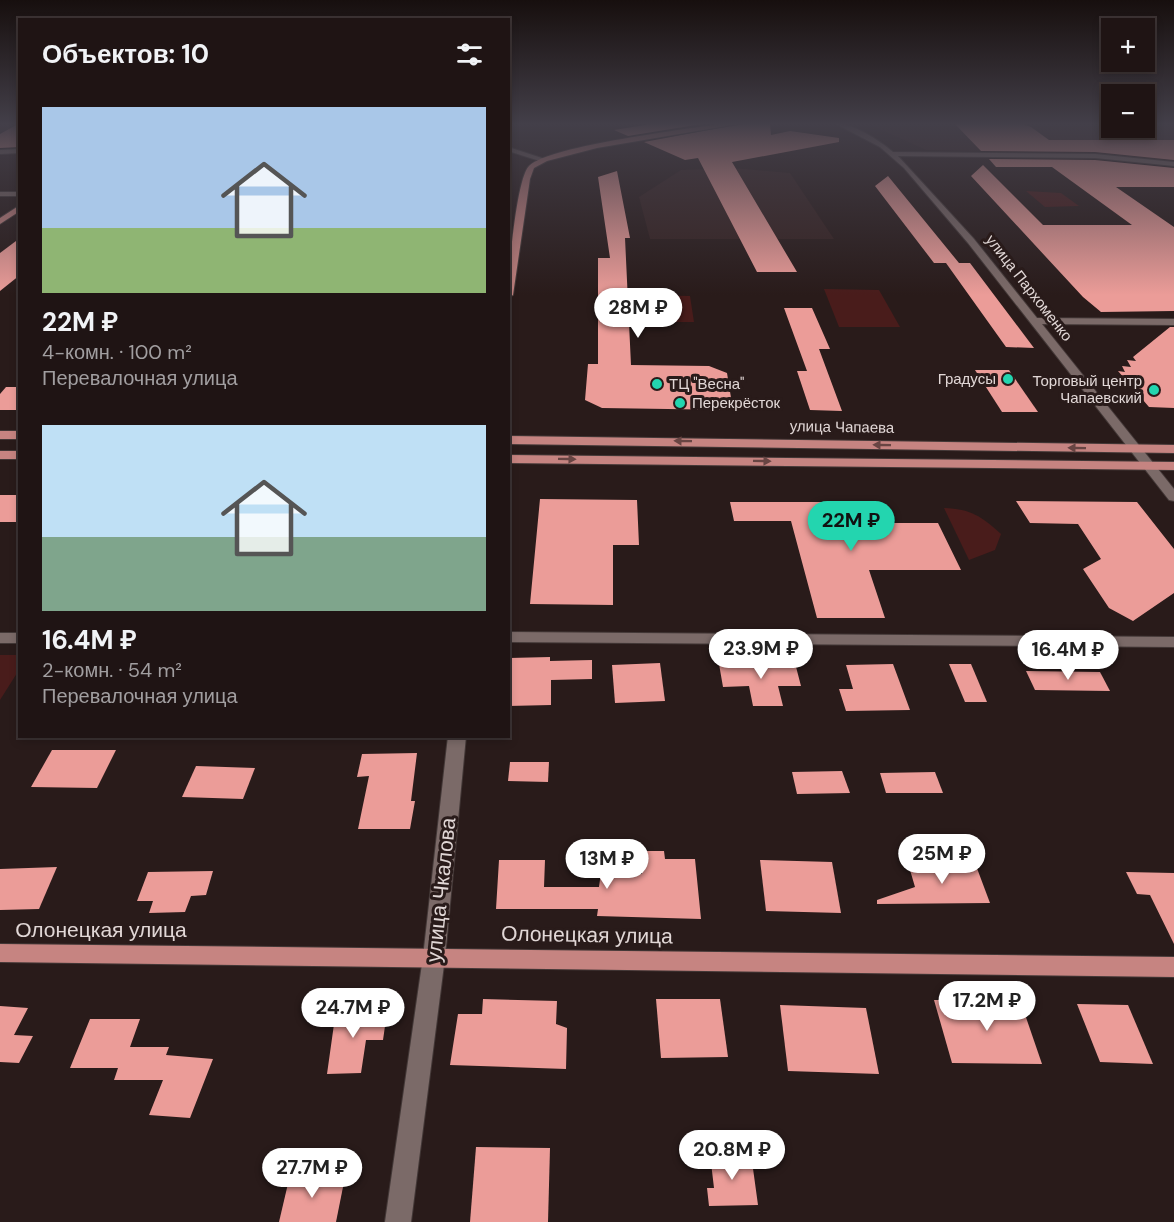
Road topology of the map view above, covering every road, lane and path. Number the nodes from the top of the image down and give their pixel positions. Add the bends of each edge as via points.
1 (527, 180) edge
2 (915, 180) edge
3 (0, 194) edge
4 (18, 194) edge
5 (18, 208) edge
6 (0, 222) edge
7 (510, 283) edge
8 (1034, 321) junction
9 (1174, 322) edge
10 (0, 435) edge
11 (18, 435) edge
12 (510, 440) edge
13 (1136, 449) junction
14 (1174, 449) edge
15 (0, 455) edge
16 (18, 455) edge
17 (510, 459) edge
18 (1148, 465) junction
19 (1174, 466) edge
20 (1174, 497) edge
21 (510, 637) edge
22 (0, 638) edge
23 (18, 638) edge
24 (1174, 642) edge
25 (457, 738) edge
26 (0, 953) edge
27 (434, 957) junction
28 (1174, 967) edge
29 (398, 1222) edge

1 - 7 main road
2 - 8 street, улица Пархоменко
3 - 4 street
5 - 6 main road
8 - 9 street
8 - 13 street, улица Пархоменко
10 - 11 main road
13 -> 12 main road, улица Чапаева
13 - 14 main road, улица Чапаева
13 - 18 street, улица Пархоменко
15 - 16 main road
17 -> 18 main road, улица Чапаева
18 - 19 main road, улица Чапаева
18 - 20 street, улица Пархоменко
21 - 24 street
22 - 23 street
25 - 27 street, улица Чкалова
26 - 27 main road, Олонецкая улица
27 - 28 main road, Олонецкая улица
27 - 29 street, улица Чкалова

